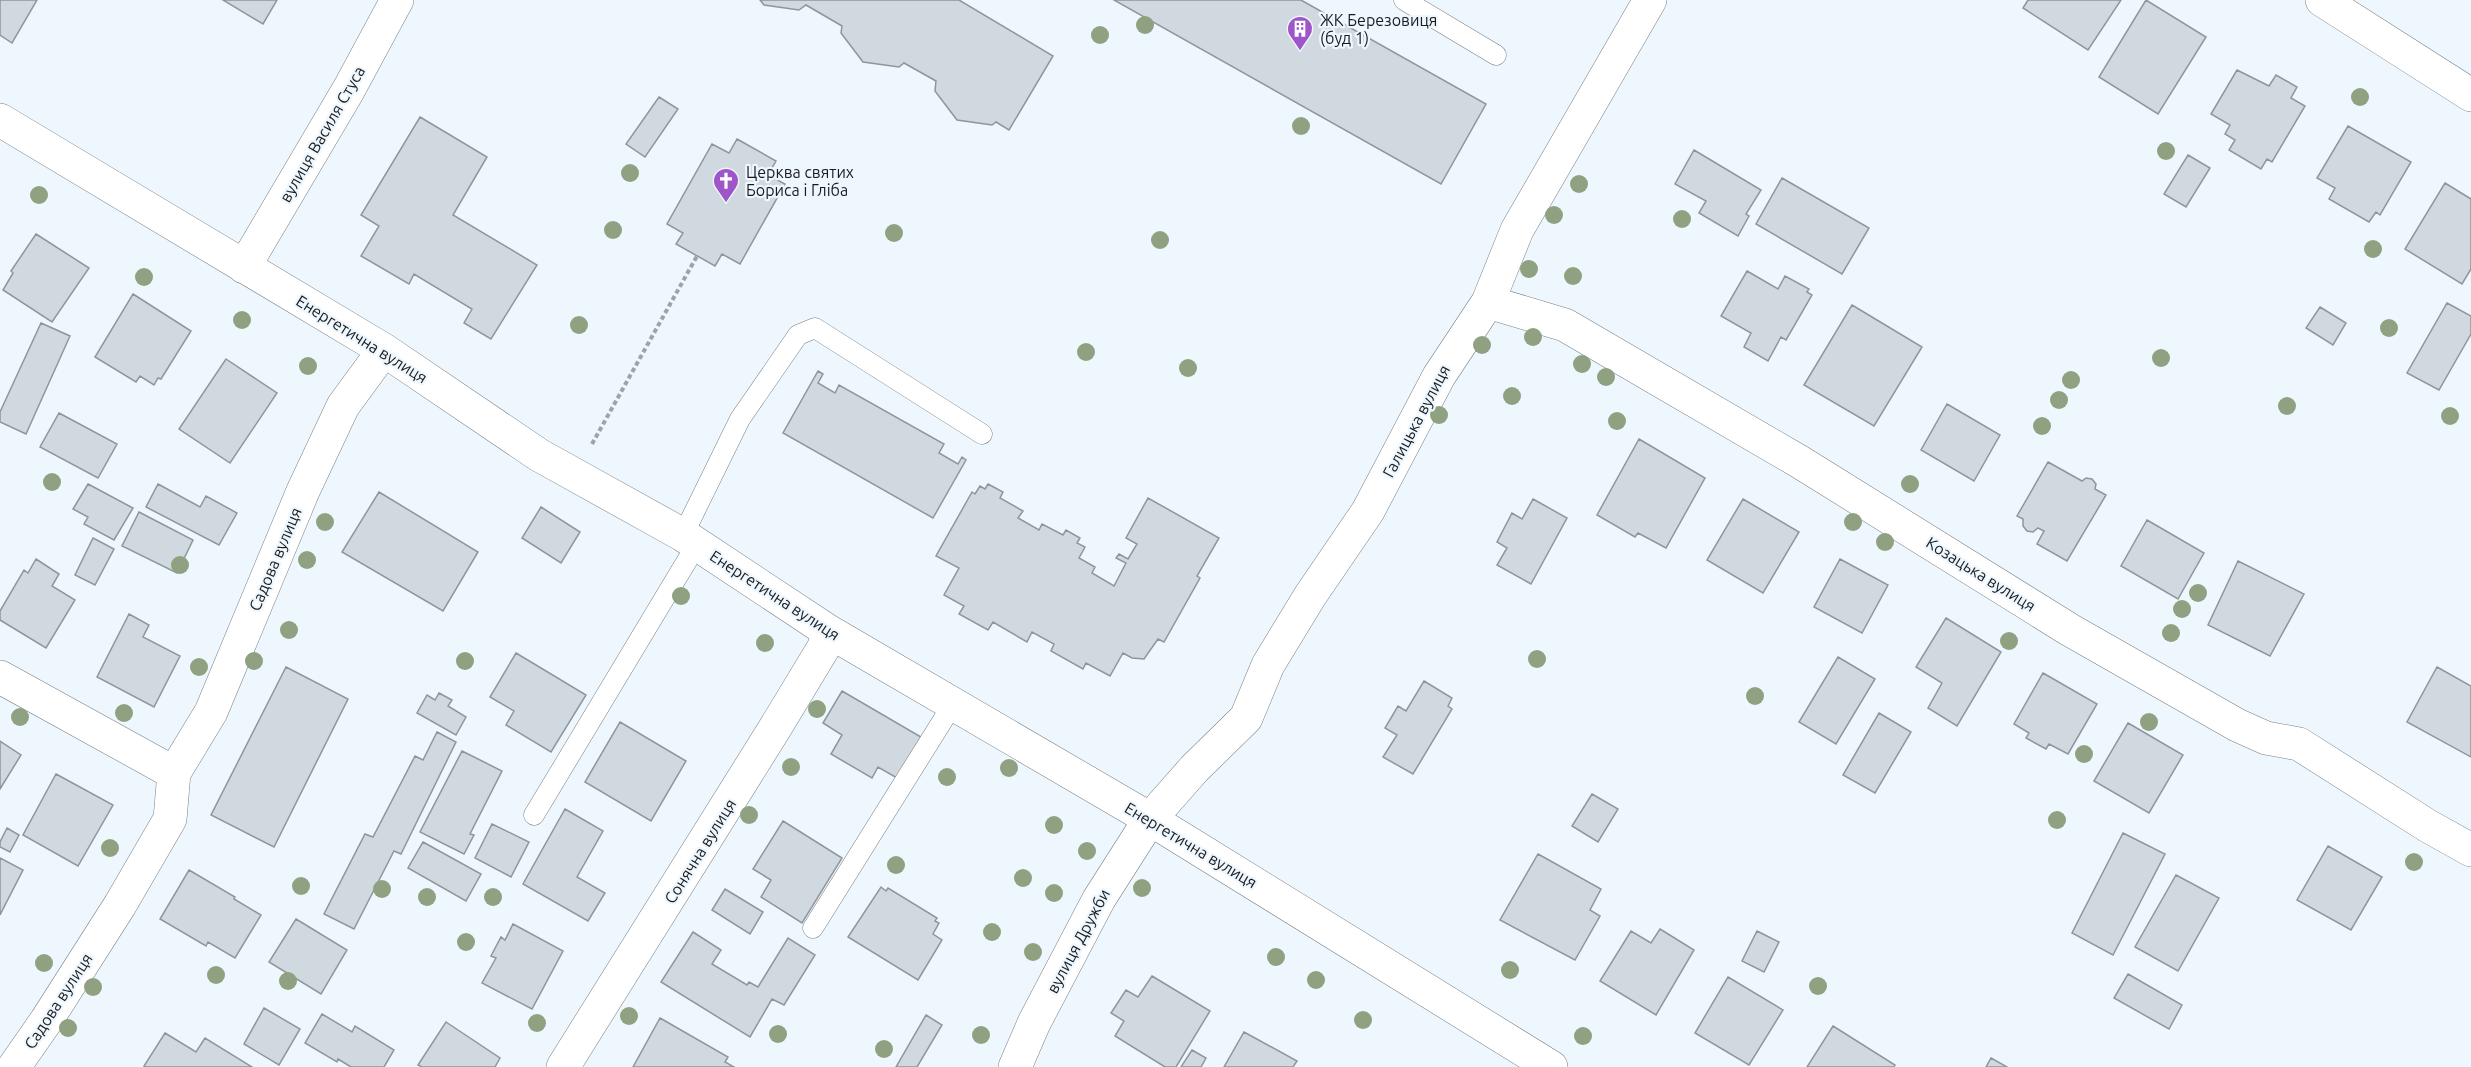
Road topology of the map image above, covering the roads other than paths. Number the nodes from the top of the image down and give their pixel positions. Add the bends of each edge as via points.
1 (397, 0) edge
2 (1404, 0) edge
3 (1650, 0) edge
4 (2330, 2) edge
5 (1496, 55) dead end
6 (2471, 95) edge
7 (0, 120) edge
8 (244, 267) junction
9 (1488, 302) junction
10 (384, 350) junction
11 (982, 434) dead end
12 (690, 539) junction
13 (828, 631) junction
14 (0, 677) edge
15 (953, 704) junction
16 (174, 773) junction
17 (534, 815) dead end
18 (1150, 819) junction
19 (2471, 850) edge
20 (813, 928) dead end
21 (14, 1067) edge
22 (563, 1067) edge
23 (1015, 1067) edge
24 (1551, 1067) edge

1 - 8 street, вулиця Василя Стуса
2 - 5 lane
3 - 9 street, Галицька вулиця via 1517,230
4 - 6 street
7 - 8 street, Енергетична вулиця
8 - 10 street, Енергетична вулиця
9 - 18 street, Галицька вулиця via 1439,376 1368,511 1268,665 1246,718
9 - 19 street, Козацька вулиця via 1565,325 1800,462 2070,630 2237,725 2266,738 2299,744
10 - 12 street, Енергетична вулиця via 539,455
10 - 16 street, Садова вулиця via 343,406 303,491 211,712
11 - 12 lane via 815,328 798,335 740,419
12 - 13 street, Енергетична вулиця
12 - 17 lane
13 - 15 street, Енергетична вулиця
13 - 22 street, Сонячна вулиця via 825,647 776,728
14 - 16 street
15 - 18 street, Енергетична вулиця
15 - 20 lane
16 - 21 street, Садова вулиця via 170,819 120,905
18 - 23 street, вулиця Дружби via 1099,899
18 - 24 street, Енергетична вулиця

